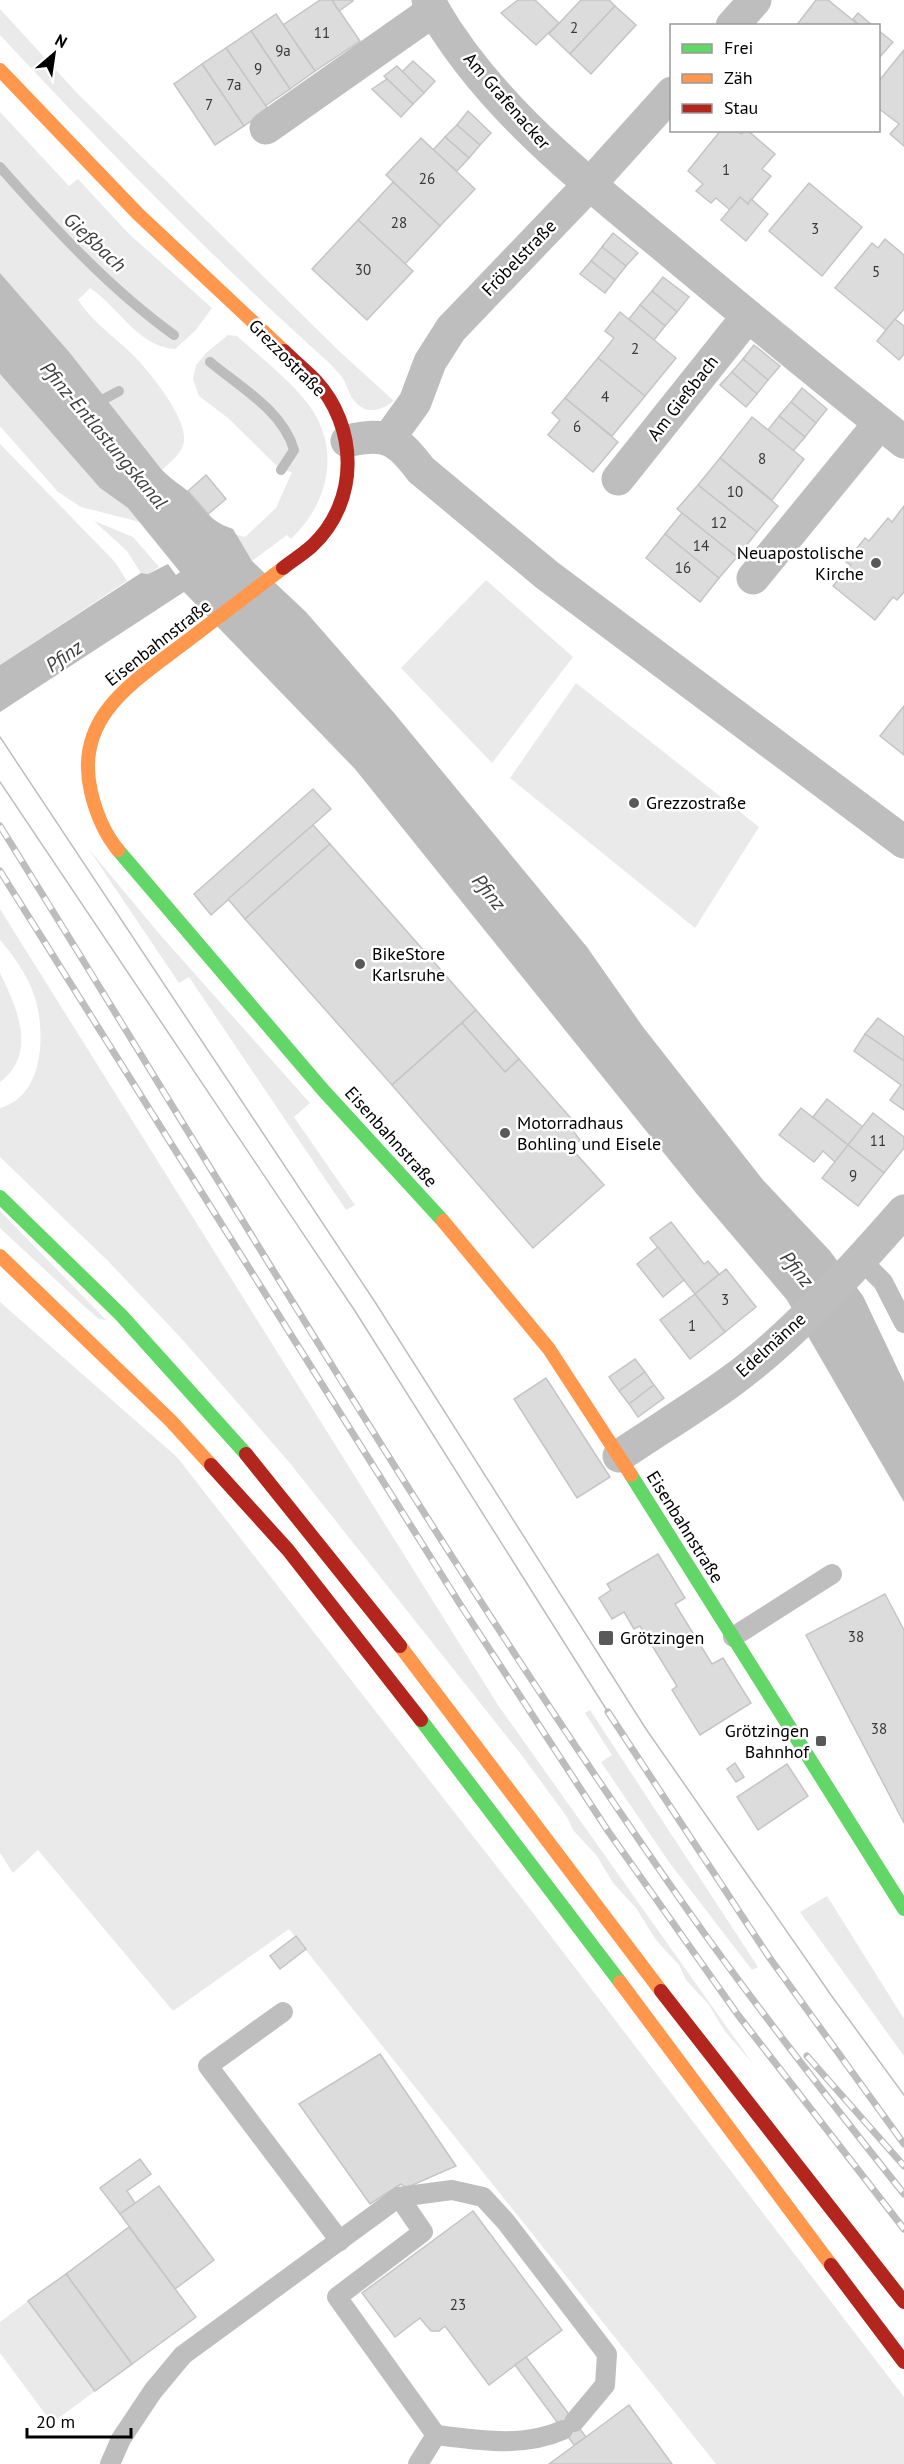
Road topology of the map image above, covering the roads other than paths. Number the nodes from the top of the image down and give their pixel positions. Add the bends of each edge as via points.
1 (755, 0) edge
2 (431, 5) edge
3 (734, 24) edge
4 (0, 70) edge
5 (670, 95) edge
6 (266, 128) dead end
7 (590, 184) junction
8 (748, 316) junction
9 (892, 432) edge
10 (389, 438) junction
11 (347, 441) junction
12 (618, 479) dead end
13 (753, 578) dead end
14 (904, 842) edge
15 (0, 1197) edge
16 (904, 1211) edge
17 (0, 1256) edge
18 (855, 1266) junction
19 (904, 1323) edge
20 (619, 1456) junction
21 (832, 1574) dead end
22 (733, 1637) junction
23 (904, 1909) edge
24 (283, 2012) dead end
25 (399, 2197) junction
26 (340, 2241) junction
27 (904, 2302) edge
28 (904, 2360) edge
29 (436, 2435) junction
30 (110, 2464) edge
31 (418, 2464) edge

1 - 3 street
2 - 6 street, Am Grafenacker
2 - 7 street, Am Grafenacker via 494,93
4 - 11 main road, Grezzostraße via 138,214 316,381 332,402
5 - 7 street, Fröbelstraße
7 - 8 street
7 - 10 street, Fröbelstraße via 451,329 430,362 415,402
8 - 9 street
8 - 12 street, Am Gießbach
9 - 13 street
10 - 11 street via 368,436
10 - 14 street via 405,448 421,470 547,575
11 - 20 main road, Eisenbahnstraße via 346,493 333,522 285,568 113,701 88,747 89,782 101,824 115,846 323,1090 441,1219 549,1349
15 - 27 main road via 66,1258 191,1389 308,1528 589,1899
16 - 18 street, Edelmänne
17 - 28 main road via 171,1421 288,1550 476,1791
18 - 19 lane via 883,1282
18 - 20 street, Edelmänne via 732,1381
20 - 22 main road, Eisenbahnstraße
21 - 22 lane
22 - 23 main road, Eisenbahnstraße
24 - 26 lane via 208,2067
25 - 26 lane
25 - 29 lane via 423,2232 337,2297
25 - 29 lane via 452,2190 483,2197 607,2354 605,2385 569,2426 549,2437 495,2443
26 - 30 lane via 183,2355 153,2391 121,2439
29 - 31 lane

